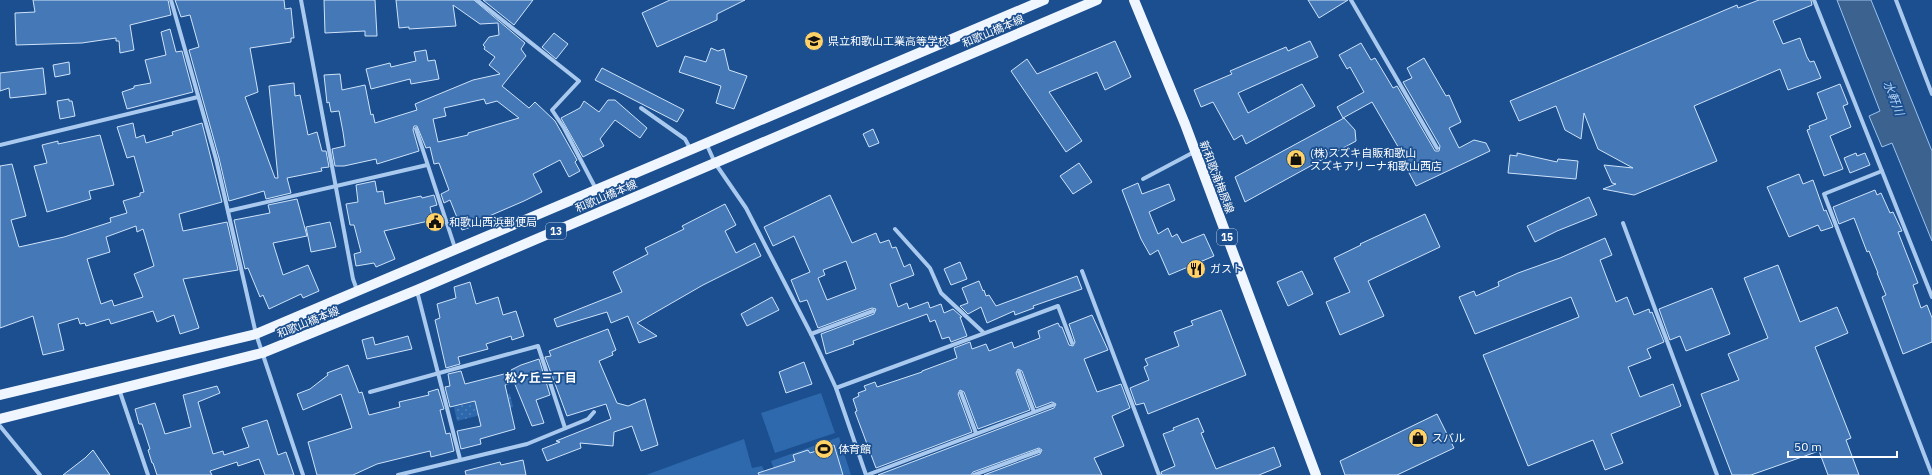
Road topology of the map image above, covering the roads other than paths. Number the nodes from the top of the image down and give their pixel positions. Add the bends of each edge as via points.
1 (171, 0) edge
2 (301, 0) edge
3 (477, 0) edge
4 (1044, 0) edge
5 (1097, 0) edge
6 (1134, 0) edge
7 (1351, 0) edge
8 (1814, 0) edge
9 (1896, 0) edge
10 (1932, 94) edge
11 (198, 97) junction
12 (641, 108) dead end
13 (416, 129) dead end
14 (706, 143) junction
15 (0, 145) edge
16 (1437, 148) dead end
17 (691, 150) junction
18 (1195, 151) junction
19 (714, 163) junction
20 (427, 165) junction
21 (1882, 171) junction
22 (1143, 179) dead end
23 (336, 186) junction
24 (596, 189) junction
25 (228, 211) junction
26 (1623, 223) dead end
27 (895, 229) dead end
28 (456, 250) junction
29 (1082, 271) dead end
30 (417, 290) junction
31 (358, 291) junction
32 (1932, 297) edge
33 (873, 311) dead end
34 (984, 333) junction
35 (256, 334) junction
36 (811, 334) junction
37 (1072, 343) dead end
38 (262, 353) junction
39 (1019, 372) dead end
40 (437, 373) junction
41 (119, 388) junction
42 (836, 388) junction
43 (370, 392) dead end
44 (961, 392) dead end
45 (0, 395) edge
46 (1053, 405) dead end
47 (594, 412) dead end
48 (1034, 412) junction
49 (0, 419) edge
50 (0, 426) edge
51 (565, 428) junction
52 (976, 433) junction
53 (1039, 451) dead end
54 (460, 459) junction
55 (40, 475) edge
56 (148, 475) edge
57 (303, 475) edge
58 (398, 475) edge
59 (867, 475) edge
60 (974, 475) edge
61 (1159, 475) edge
62 (1316, 475) edge
63 (1717, 475) edge
64 (1932, 475) edge

1 - 11 street
2 - 23 street
3 - 24 street via 579,80 552,110
4 - 14 main road, 和歌山橋本線 / 13
5 - 19 main road, 和歌山橋本線 / 13
6 - 18 main road, 新和歌浦梅原線 / 15
7 - 16 street
8 - 21 street
9 - 10 street
11 - 15 street
11 - 25 street
12 - 17 street via 685,139
13 - 20 street
14 - 17 main road, 和歌山橋本線 / 13
14 - 19 street
17 - 24 main road, 和歌山橋本線 / 13
18 - 22 street
18 - 62 main road, 新和歌浦梅原線 / 15
19 - 30 main road, 和歌山橋本線 / 13
19 - 36 street via 746,208
20 - 23 street
20 - 28 street
21 - 32 street
21 - 64 street via 1824,194
23 - 25 street
23 - 31 street via 353,279
24 - 28 main road, 和歌山橋本線 / 13
25 - 35 street
26 - 63 street
27 - 34 street via 930,268 941,293
28 - 31 main road, 和歌山橋本線 / 13
29 - 61 street
30 - 38 main road, 和歌山橋本線 / 13
30 - 40 street
31 - 35 main road, 和歌山橋本線 / 13
33 - 36 street
34 - 37 street via 1058,306
34 - 42 street
35 - 38 street
35 - 45 main road, 和歌山橋本線 / 13
36 - 42 street
38 - 41 main road, 和歌山橋本線 / 13
38 - 57 street
39 - 48 street
40 - 43 street
40 - 51 street via 538,346
40 - 54 street
41 - 49 main road, 和歌山橋本線 / 13
41 - 56 street
42 - 59 street
44 - 52 street
46 - 48 street
47 - 51 street via 588,419
48 - 52 street
50 - 55 street
51 - 54 street via 527,444
52 - 59 street
53 - 60 street
54 - 58 street

